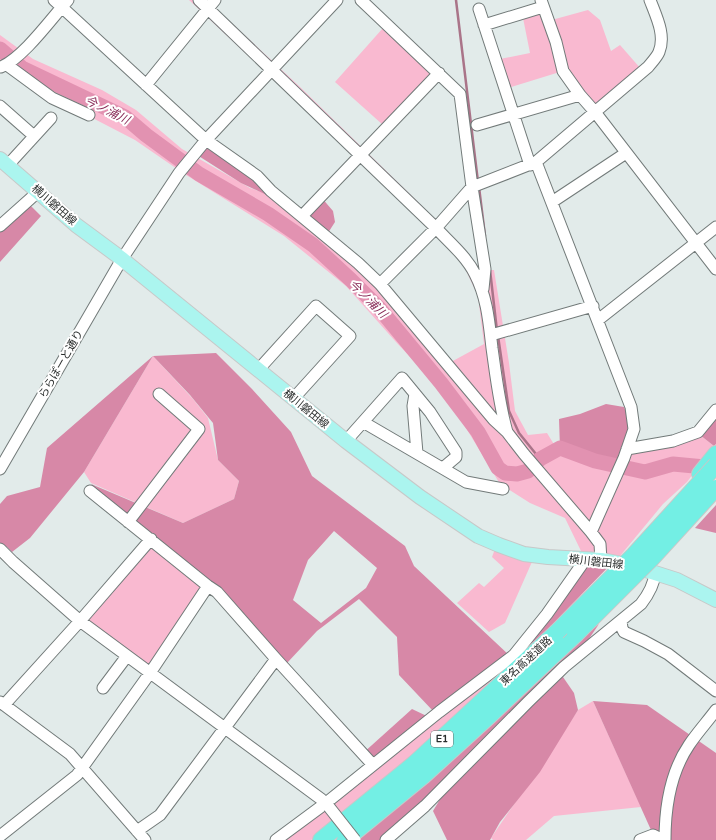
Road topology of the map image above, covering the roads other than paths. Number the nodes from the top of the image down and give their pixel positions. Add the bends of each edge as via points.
1 (199, 0) edge
2 (337, 0) edge
3 (361, 0) edge
4 (650, 0) edge
5 (61, 2) edge
6 (542, 3) edge
7 (211, 4) edge
8 (479, 9) dead end
9 (484, 25) junction
10 (3, 66) edge
11 (271, 70) junction
12 (439, 73) junction
13 (146, 85) junction
14 (580, 96) junction
15 (0, 106) edge
16 (595, 112) junction
17 (89, 115) dead end
18 (514, 116) junction
19 (51, 118) dead end
20 (477, 126) dead end
21 (34, 136) junction
22 (206, 140) junction
23 (626, 153) junction
24 (360, 156) junction
25 (4, 162) edge
26 (533, 164) junction
27 (472, 187) junction
28 (39, 191) junction
29 (552, 202) junction
30 (302, 216) junction
31 (0, 226) edge
32 (716, 227) edge
33 (436, 228) junction
34 (696, 243) junction
35 (122, 259) junction
36 (716, 268) edge
37 (380, 284) junction
38 (483, 294) junction
39 (593, 306) junction
40 (598, 320) junction
41 (491, 335) junction
42 (258, 370) junction
43 (159, 394) dead end
44 (415, 394) junction
45 (293, 399) junction
46 (716, 410) edge
47 (363, 422) junction
48 (507, 432) junction
49 (346, 441) junction
50 (417, 453) junction
51 (626, 453) junction
52 (716, 454) edge
53 (716, 466) edge
54 (443, 468) junction
55 (0, 469) edge
56 (716, 488) edge
57 (503, 489) dead end
58 (90, 492) dead end
59 (128, 522) junction
60 (591, 532) junction
61 (150, 539) junction
62 (0, 549) edge
63 (634, 555) junction
64 (584, 560) junction
65 (601, 560) junction
66 (655, 573) junction
67 (208, 586) junction
68 (716, 600) edge
69 (716, 610) edge
70 (621, 621) junction
71 (80, 622) junction
72 (127, 656) junction
73 (276, 660) junction
74 (150, 673) junction
75 (103, 688) dead end
76 (716, 691) edge
77 (2, 703) edge
78 (716, 710) edge
79 (226, 729) junction
80 (373, 765) junction
81 (82, 768) junction
82 (327, 805) junction
83 (137, 831) junction
84 (0, 836) edge
85 (3, 840) edge
86 (145, 840) edge
87 (276, 840) edge
88 (322, 840) edge
89 (345, 840) edge
90 (355, 840) edge
91 (386, 840) edge
92 (640, 840) edge
93 (664, 840) edge

1 - 7 street
2 - 11 street, ららぽーと通り
3 - 12 street
4 - 16 street via 660,24 662,42 659,53 648,67
5 - 10 street via 24,51
5 - 13 street
6 - 9 street
6 - 14 street via 563,71
7 - 11 street
7 - 13 street
8 - 9 street
9 - 18 street
10 - 17 street via 52,98
11 - 22 street, ららぽーと通り
11 - 24 street
12 - 24 street
12 - 27 street via 460,94
13 - 22 street
14 - 16 street
14 - 18 street
15 - 21 street
16 - 23 street
16 - 26 street
18 - 20 street
18 - 26 street
19 - 21 street
21 - 25 street
22 - 30 street via 257,176
22 - 35 street, ららぽーと通り via 179,173
23 - 29 street
23 - 34 street
24 - 30 street
24 - 33 street
25 - 28 main road, 横川磐田線
26 - 27 street
26 - 29 street
27 - 33 street
27 - 38 street via 485,269
28 - 31 street
28 - 35 main road, 横川磐田線 via 76,225
29 - 39 street
30 - 37 street
32 - 34 street
33 - 37 street
33 - 38 street via 465,257
34 - 36 street
34 - 40 street
35 - 42 main road, 横川磐田線
35 - 55 street, ららぽーと通り
37 - 48 street via 494,420
38 - 41 street
39 - 40 street
39 - 41 street
40 - 51 street via 632,407 634,429
41 - 48 street via 501,412
42 - 45 main road, 横川磐田線
42 - 45 street via 316,306 350,336
43 - 59 street via 199,429
44 - 47 street via 402,378
44 - 50 street via 413,406
44 - 54 street via 456,452 456,457
45 - 49 main road, 横川磐田線
46 - 51 street via 698,432
47 - 49 street
47 - 50 street
48 - 60 street
49 - 64 main road, 横川磐田線 via 420,497 478,536 524,554
50 - 54 street
51 - 60 street
52 - 63 highway, bridge
53 - 63 highway, 東名高速道路 / E1, bridge
54 - 57 street via 466,482
56 - 89 highway, 東名高速道路 / E1, bridge via 652,558 490,716 423,776
58 - 59 street
59 - 61 street
60 - 65 street via 600,544
61 - 67 street
61 - 71 street
62 - 71 street
63 - 88 highway, 東名高速道路 / E1, bridge via 557,632 414,764
64 - 65 main road, 横川磐田線
64 - 80 street via 547,614 514,655
65 - 66 main road, 横川磐田線
66 - 68 main road, 横川磐田線 via 677,580
66 - 69 main road, 横川磐田線 via 673,588
66 - 70 street via 648,595
67 - 73 street via 217,592
67 - 74 street
70 - 76 street via 624,632 668,654
70 - 91 street via 564,667 425,806
71 - 72 street
71 - 77 street
72 - 74 street
72 - 75 street
73 - 79 street
73 - 80 street
74 - 79 street
74 - 81 street
77 - 81 street via 70,754
78 - 93 street via 689,746 677,768 668,796
79 - 82 street
79 - 83 street via 160,816
80 - 82 street
81 - 83 street
81 - 84 street via 77,775
82 - 87 street
82 - 90 street, bridge
83 - 86 street
84 - 85 street
92 - 93 street via 653,835

